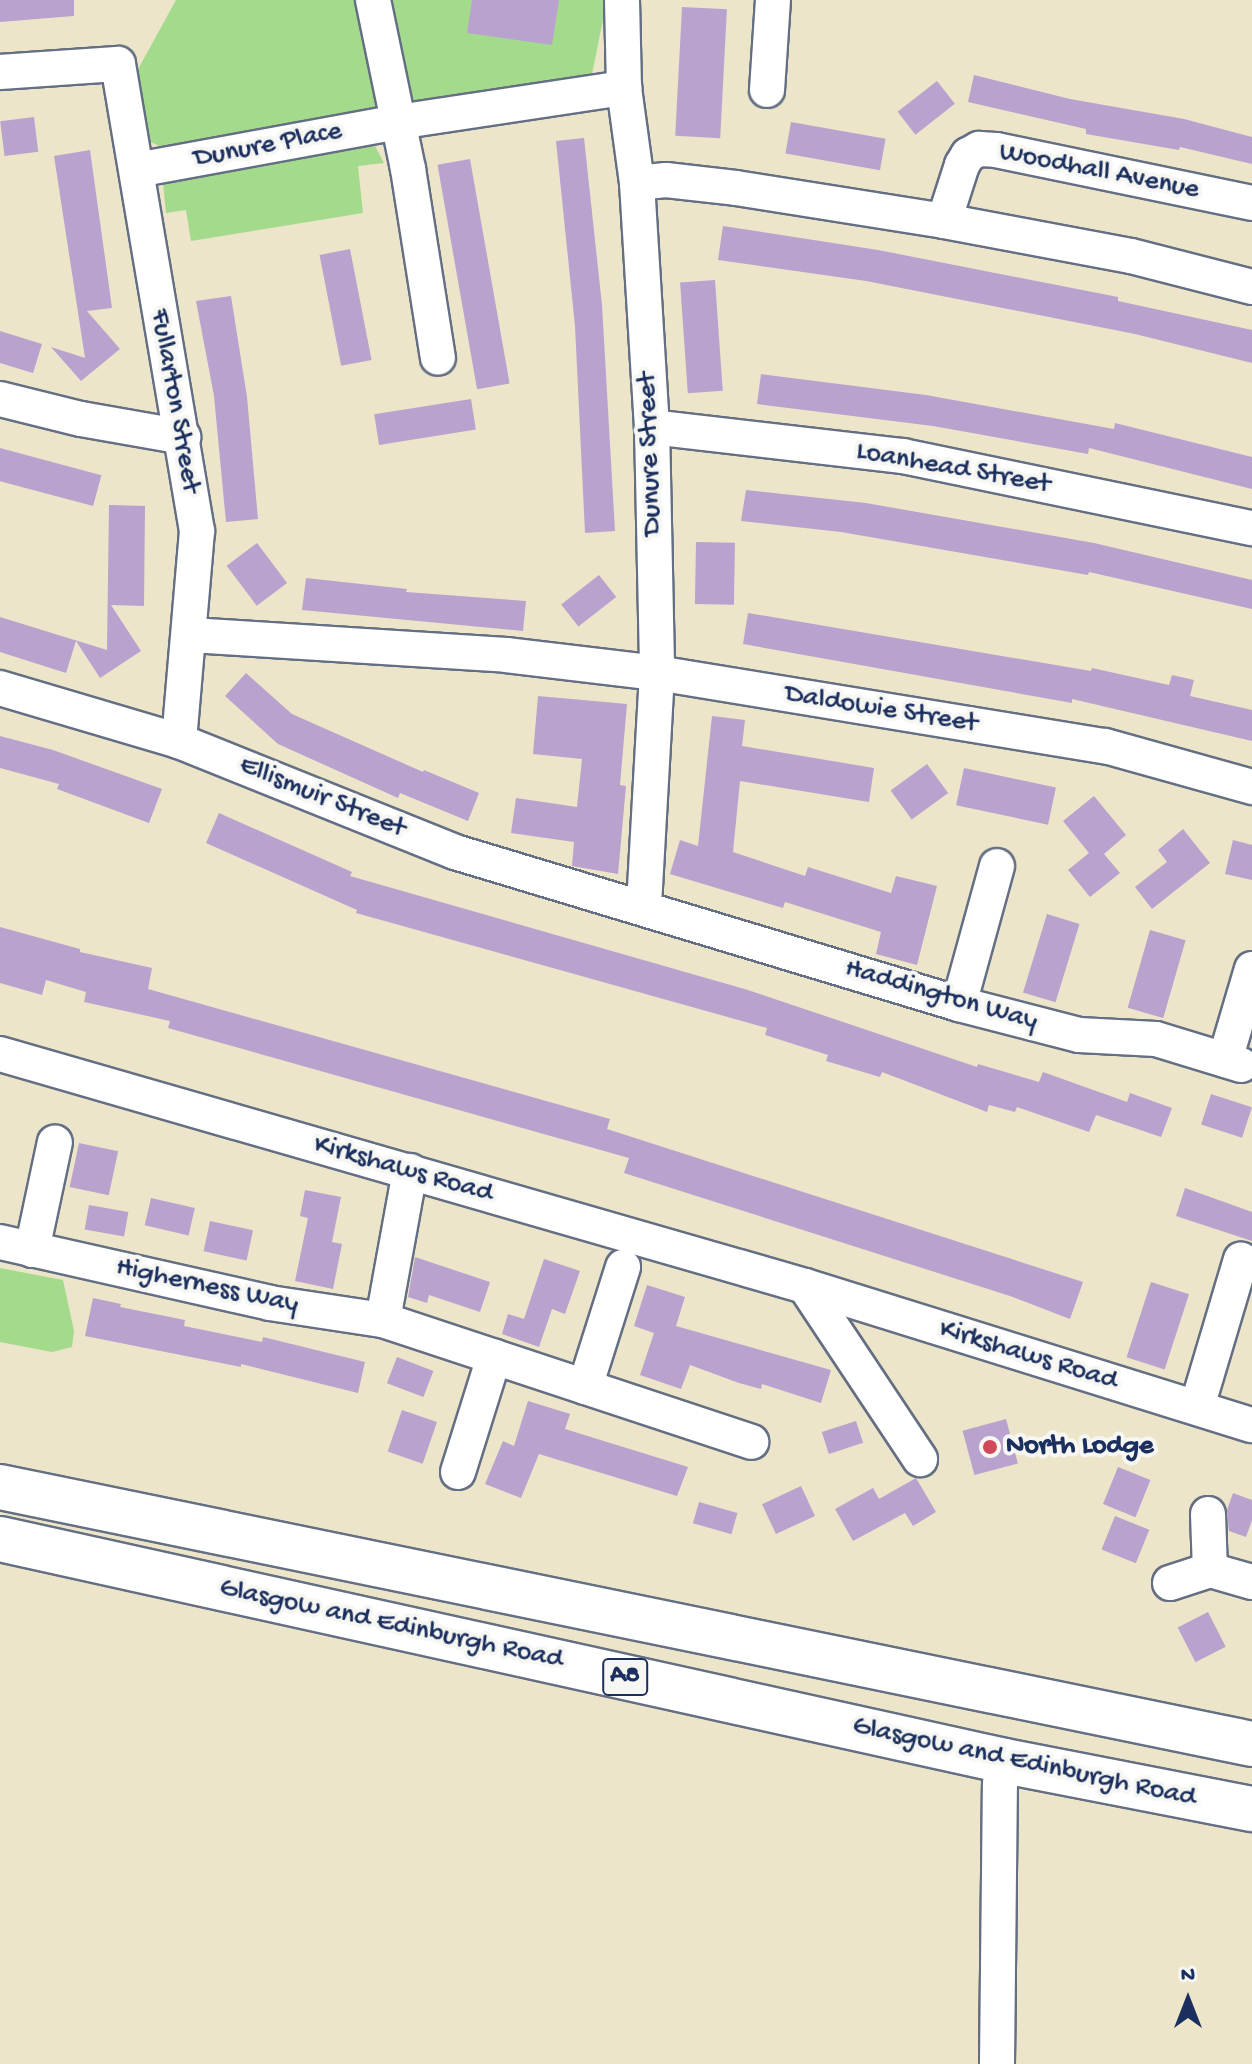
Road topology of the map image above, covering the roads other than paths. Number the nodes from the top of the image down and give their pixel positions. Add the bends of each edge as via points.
1 (622, 0) edge
2 (773, 0) edge
3 (385, 17) edge
4 (0, 72) edge
5 (624, 88) junction
6 (767, 90) dead end
7 (398, 122) junction
8 (137, 170) junction
9 (637, 183) junction
10 (1252, 203) edge
11 (944, 221) junction
12 (1252, 287) edge
13 (438, 358) dead end
14 (0, 399) edge
15 (652, 427) junction
16 (183, 437) junction
17 (1252, 528) edge
18 (191, 635) junction
19 (657, 673) junction
20 (0, 688) edge
21 (179, 741) junction
22 (1252, 787) edge
23 (997, 866) dead end
24 (644, 908) junction
25 (1252, 969) edge
26 (959, 1004) junction
27 (0, 1054) edge
28 (55, 1142) dead end
29 (410, 1171) junction
30 (16, 1246) edge
31 (1241, 1259) dead end
32 (623, 1267) dead end
33 (805, 1286) junction
34 (383, 1320) junction
35 (494, 1357) junction
36 (585, 1387) junction
37 (1197, 1407) junction
38 (1252, 1425) edge
39 (751, 1442) dead end
40 (920, 1459) dead end
41 (458, 1472) dead end
42 (0, 1487) edge
43 (1208, 1514) dead end
44 (0, 1539) edge
45 (1210, 1570) junction
46 (1252, 1582) edge
47 (1170, 1583) dead end
48 (1252, 1744) edge
49 (1005, 1761) junction
50 (1252, 1809) edge
51 (997, 2064) edge

1 - 5 street, Dunure Street
2 - 6 street
3 - 7 street
4 - 8 street, Fullarton Street via 118,64
5 - 7 street, Dunure Place
5 - 9 street, Dunure Street
7 - 8 street, Dunure Place
7 - 13 street
8 - 16 street, Fullarton Street
9 - 11 street via 666,180 736,188
9 - 15 street, Dunure Street
10 - 11 street, Woodhall Avenue via 979,149 962,165
11 - 12 street via 1131,256
14 - 16 street
15 - 17 street, Loanhead Street via 903,456
15 - 19 street, Dunure Street
16 - 18 street, Fullarton Street via 197,531
18 - 19 street, Daldowie Street via 505,670
18 - 21 street, Fullarton Street
19 - 22 street, Daldowie Street via 1105,746
19 - 24 street, Dunure Street
20 - 21 street, Ellismuir Street
21 - 24 street, Ellismuir Street via 455,852
23 - 26 street
24 - 26 street, Haddington Way
25 - 26 street, Haddington Way via 1233,1062 1156,1039 1079,1035
27 - 29 street, Kirkshaws Road
28 - 30 street, Higherness Way
29 - 33 street, Kirkshaws Road
29 - 34 street
30 - 34 street, Higherness Way via 270,1303
31 - 37 street
32 - 36 street
33 - 37 street, Kirkshaws Road
33 - 40 street
34 - 35 street, Higherness Way
35 - 36 street, Higherness Way
35 - 41 street
36 - 39 street, Higherness Way
37 - 38 street, Kirkshaws Road
42 - 48 highway, Glasgow and Edinburgh Road / A8
43 - 45 street
44 - 49 highway, Glasgow and Edinburgh Road / A8
45 - 46 street
45 - 47 street
49 - 50 highway, Glasgow and Edinburgh Road / A8
49 - 51 street via 1000,1784

